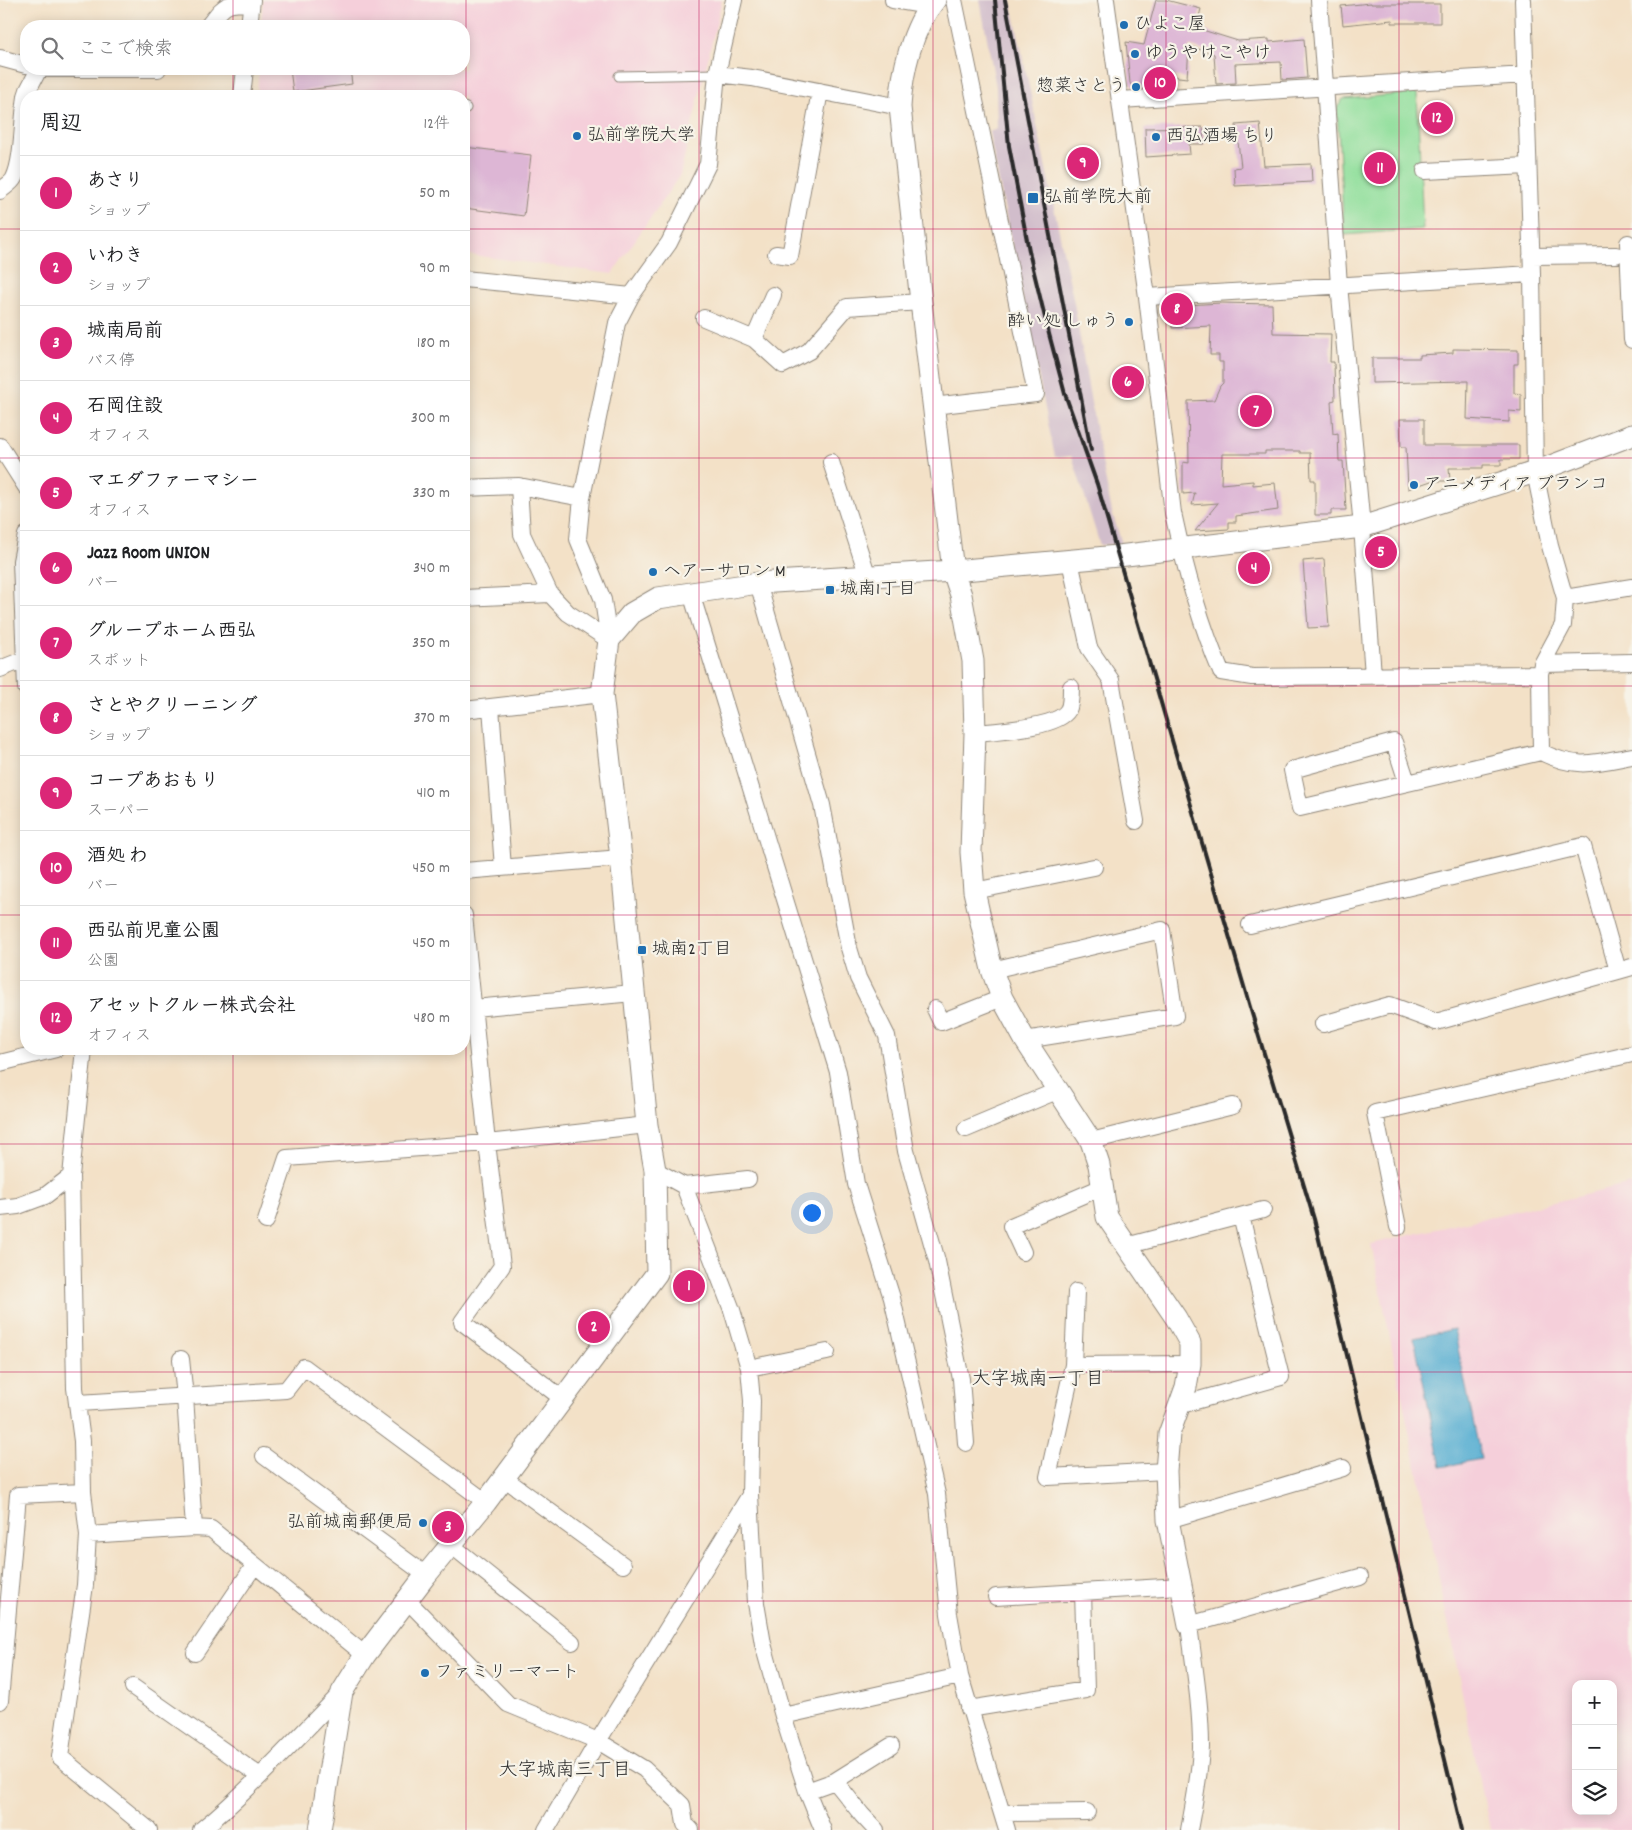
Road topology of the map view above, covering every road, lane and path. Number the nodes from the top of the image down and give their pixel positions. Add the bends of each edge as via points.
1 (734, 0) edge
2 (894, 0) edge
3 (954, 0) edge
4 (1106, 0) edge
5 (1319, 0) edge
6 (1523, 0) edge
7 (252, 1) edge
8 (932, 3) edge
9 (213, 20) edge
10 (250, 20) edge
11 (0, 58) edge
12 (20, 63) edge
13 (717, 74) junction
14 (36, 75) edge
15 (244, 75) edge
16 (1526, 75) junction
17 (619, 76) dead end
18 (1326, 87) junction
19 (28, 90) edge
20 (243, 90) edge
21 (820, 90) junction
22 (1120, 100) junction
23 (900, 107) junction
24 (20, 141) edge
25 (1528, 166) junction
26 (1425, 171) dead end
27 (0, 191) edge
28 (776, 254) dead end
29 (1531, 256) junction
30 (1532, 274) junction
31 (470, 280) edge
32 (1339, 285) junction
33 (773, 295) dead end
34 (631, 296) junction
35 (1148, 297) junction
36 (921, 302) junction
37 (704, 318) dead end
38 (754, 339) junction
39 (1632, 340) edge
40 (933, 406) junction
41 (1632, 435) edge
42 (1, 451) edge
43 (831, 462) dead end
44 (1535, 472) junction
45 (20, 478) edge
46 (519, 486) junction
47 (470, 488) edge
48 (582, 498) junction
49 (1362, 528) junction
50 (1180, 548) junction
51 (1070, 561) junction
52 (953, 571) junction
53 (868, 577) junction
54 (758, 583) junction
55 (1632, 587) edge
56 (691, 593) junction
57 (550, 594) junction
58 (470, 598) edge
59 (1565, 598) junction
60 (609, 640) junction
61 (20, 661) edge
62 (1632, 662) edge
63 (1541, 669) junction
64 (0, 670) edge
65 (1373, 675) junction
66 (1071, 687) dead end
67 (602, 694) junction
68 (491, 707) junction
69 (470, 709) edge
70 (975, 733) junction
71 (1541, 752) junction
72 (1632, 756) edge
73 (1407, 782) junction
74 (1136, 821) dead end
75 (621, 858) junction
76 (1094, 867) dead end
77 (503, 868) junction
78 (470, 871) edge
79 (974, 891) junction
80 (1250, 925) dead end
81 (1625, 969) edge
82 (992, 970) junction
83 (633, 993) junction
84 (1002, 998) junction
85 (470, 1009) edge
86 (935, 1009) dead end
87 (470, 1023) edge
88 (1323, 1024) dead end
89 (1025, 1040) junction
90 (1632, 1054) edge
91 (32, 1055) edge
92 (83, 1055) edge
93 (0, 1063) edge
94 (1059, 1090) junction
95 (1233, 1106) dead end
96 (647, 1125) junction
97 (966, 1129) dead end
98 (1091, 1140) junction
99 (487, 1143) junction
100 (655, 1170) junction
101 (71, 1176) junction
102 (748, 1179) dead end
103 (684, 1186) junction
104 (1102, 1186) junction
105 (0, 1208) edge
106 (1262, 1210) dead end
107 (1241, 1216) junction
108 (266, 1220) dead end
109 (1398, 1227) dead end
110 (1126, 1246) junction
111 (1024, 1252) dead end
112 (1076, 1292) dead end
113 (827, 1352) dead end
114 (181, 1360) dead end
115 (1190, 1364) junction
116 (1073, 1365) junction
117 (749, 1368) junction
118 (185, 1397) junction
119 (563, 1399) junction
120 (78, 1403) junction
121 (1181, 1405) junction
122 (966, 1443) dead end
123 (264, 1456) dead end
124 (1343, 1468) dead end
125 (1166, 1471) junction
126 (504, 1478) junction
127 (83, 1492) junction
128 (750, 1494) junction
129 (486, 1502) junction
130 (1168, 1520) junction
131 (194, 1528) junction
132 (88, 1535) junction
133 (451, 1545) junction
134 (623, 1565) dead end
135 (254, 1566) junction
136 (426, 1575) junction
137 (1360, 1577) dead end
138 (1180, 1586) junction
139 (1083, 1592) junction
140 (996, 1596) dead end
141 (407, 1600) junction
142 (1189, 1625) junction
143 (572, 1642) dead end
144 (195, 1653) dead end
145 (365, 1656) junction
146 (960, 1676) junction
147 (133, 1687) dead end
148 (342, 1692) junction
149 (0, 1701) edge
150 (969, 1709) junction
151 (783, 1716) junction
152 (598, 1741) junction
153 (891, 1746) dead end
154 (260, 1776) junction
155 (835, 1782) junction
156 (807, 1791) junction
157 (1087, 1812) dead end
158 (1002, 1813) junction
159 (685, 1828) edge
160 (149, 1830) edge
161 (201, 1830) edge
162 (320, 1830) edge
163 (546, 1830) edge
164 (822, 1830) edge
165 (876, 1830) edge
166 (1007, 1830) edge
167 (1189, 1830) edge

1 - 13 street
2 - 8 street
3 - 40 street via 1036,394
4 - 22 street
5 - 18 street
6 - 16 street
7 - 9 street via 231,3
7 - 10 street
8 - 23 street via 908,58
11 - 12 street
13 - 17 lane
13 - 21 street
13 - 34 street via 708,164 669,244
14 - 19 street
15 - 20 street
16 - 18 street
16 - 25 street
18 - 22 street
18 - 32 street
21 - 23 street
21 - 28 street via 790,256
22 - 35 street
23 - 36 street
24 - 27 street via 14,180
25 - 26 street
25 - 29 street
29 - 30 street
29 - 39 street via 1622,249
30 - 32 street
30 - 44 street
31 - 34 street
32 - 35 street
32 - 49 street
33 - 38 street
34 - 48 street via 617,323
35 - 50 street via 1173,513
36 - 38 street via 847,307 808,351 783,365
36 - 40 street
37 - 38 street
40 - 52 street
41 - 44 street
42 - 45 street
43 - 53 street
44 - 49 street
44 - 59 street via 1550,546
46 - 47 street
46 - 48 street
46 - 57 street via 522,534
48 - 60 street via 578,539 602,600
49 - 50 street
49 - 65 street
50 - 51 street
50 - 65 street via 1202,627 1221,672 1252,677
51 - 52 street
51 - 74 street via 1089,648 1111,680
52 - 53 street
52 - 70 street via 961,595 973,661
53 - 54 street
54 - 56 street
54 - 122 street via 822,805 849,948 858,978 887,1036 906,1151 936,1261 961,1379
55 - 59 street
56 - 60 street via 658,598 632,613
56 - 146 street via 838,1072 856,1184 892,1298 936,1494 949,1614
57 - 58 street
57 - 60 street via 568,613
59 - 63 street via 1563,625
60 - 67 street
61 - 64 street
62 - 63 street
63 - 65 street
63 - 71 street
66 - 70 street via 1069,710 1061,718 1004,731
67 - 68 street
67 - 75 street
68 - 69 street
68 - 77 street
70 - 79 street via 971,852
71 - 72 street via 1558,760 1583,764
71 - 73 street
73 - 73 street via 1300,808 1292,770 1394,742
75 - 77 street
75 - 83 street
76 - 79 street
77 - 78 street
79 - 82 street
80 - 81 street via 1582,846
81 - 88 street via 1436,1022 1390,1005
82 - 84 street
82 - 89 street via 1162,930 1175,1016
83 - 85 street
83 - 96 street
84 - 86 street via 941,1022
84 - 89 street
87 - 99 street
89 - 94 street
90 - 109 street via 1375,1113
91 - 93 street
92 - 101 street
94 - 97 street
94 - 98 street
95 - 98 street
96 - 99 street
96 - 100 street
98 - 104 street via 1100,1165
99 - 108 street via 287,1158
99 - 119 street via 502,1266 462,1322
100 - 103 street
100 - 119 street via 657,1273
101 - 105 street via 45,1196 18,1206
101 - 120 street via 75,1388
102 - 103 street
103 - 117 street via 732,1310
104 - 110 street via 1108,1217
104 - 111 street via 1011,1226
106 - 107 street
107 - 110 street
107 - 121 street via 1281,1377
110 - 115 street via 1181,1326 1190,1343
112 - 116 street
113 - 117 street
114 - 118 street
115 - 116 street
115 - 121 street
116 - 125 street via 1048,1477
117 - 128 street via 752,1401
118 - 120 street
118 - 129 street via 286,1390 304,1367
118 - 131 street
119 - 126 street
120 - 127 street
121 - 125 street via 1169,1434
123 - 136 street
124 - 130 street
125 - 130 street
126 - 129 street
126 - 134 street
127 - 132 street
127 - 149 street via 18,1494
128 - 151 street via 756,1603 763,1644
128 - 152 street
129 - 133 street
130 - 138 street
131 - 132 street
131 - 135 street via 211,1529
132 - 160 street via 85,1584 60,1757
133 - 136 street
133 - 143 street
135 - 144 street
135 - 145 street
136 - 141 street
137 - 142 street
138 - 139 street
138 - 142 street
139 - 140 street
139 - 150 street via 1086,1690
141 - 145 street
141 - 152 street via 508,1704
142 - 167 street via 1198,1688 1201,1748
145 - 148 street
146 - 150 street
146 - 151 street
147 - 154 street
148 - 154 street
148 - 162 street
150 - 158 street
151 - 156 street
152 - 159 street via 644,1769 682,1806
152 - 163 street
153 - 155 street
154 - 161 street
155 - 156 street
155 - 165 street
156 - 164 street
157 - 158 street
158 - 166 street

